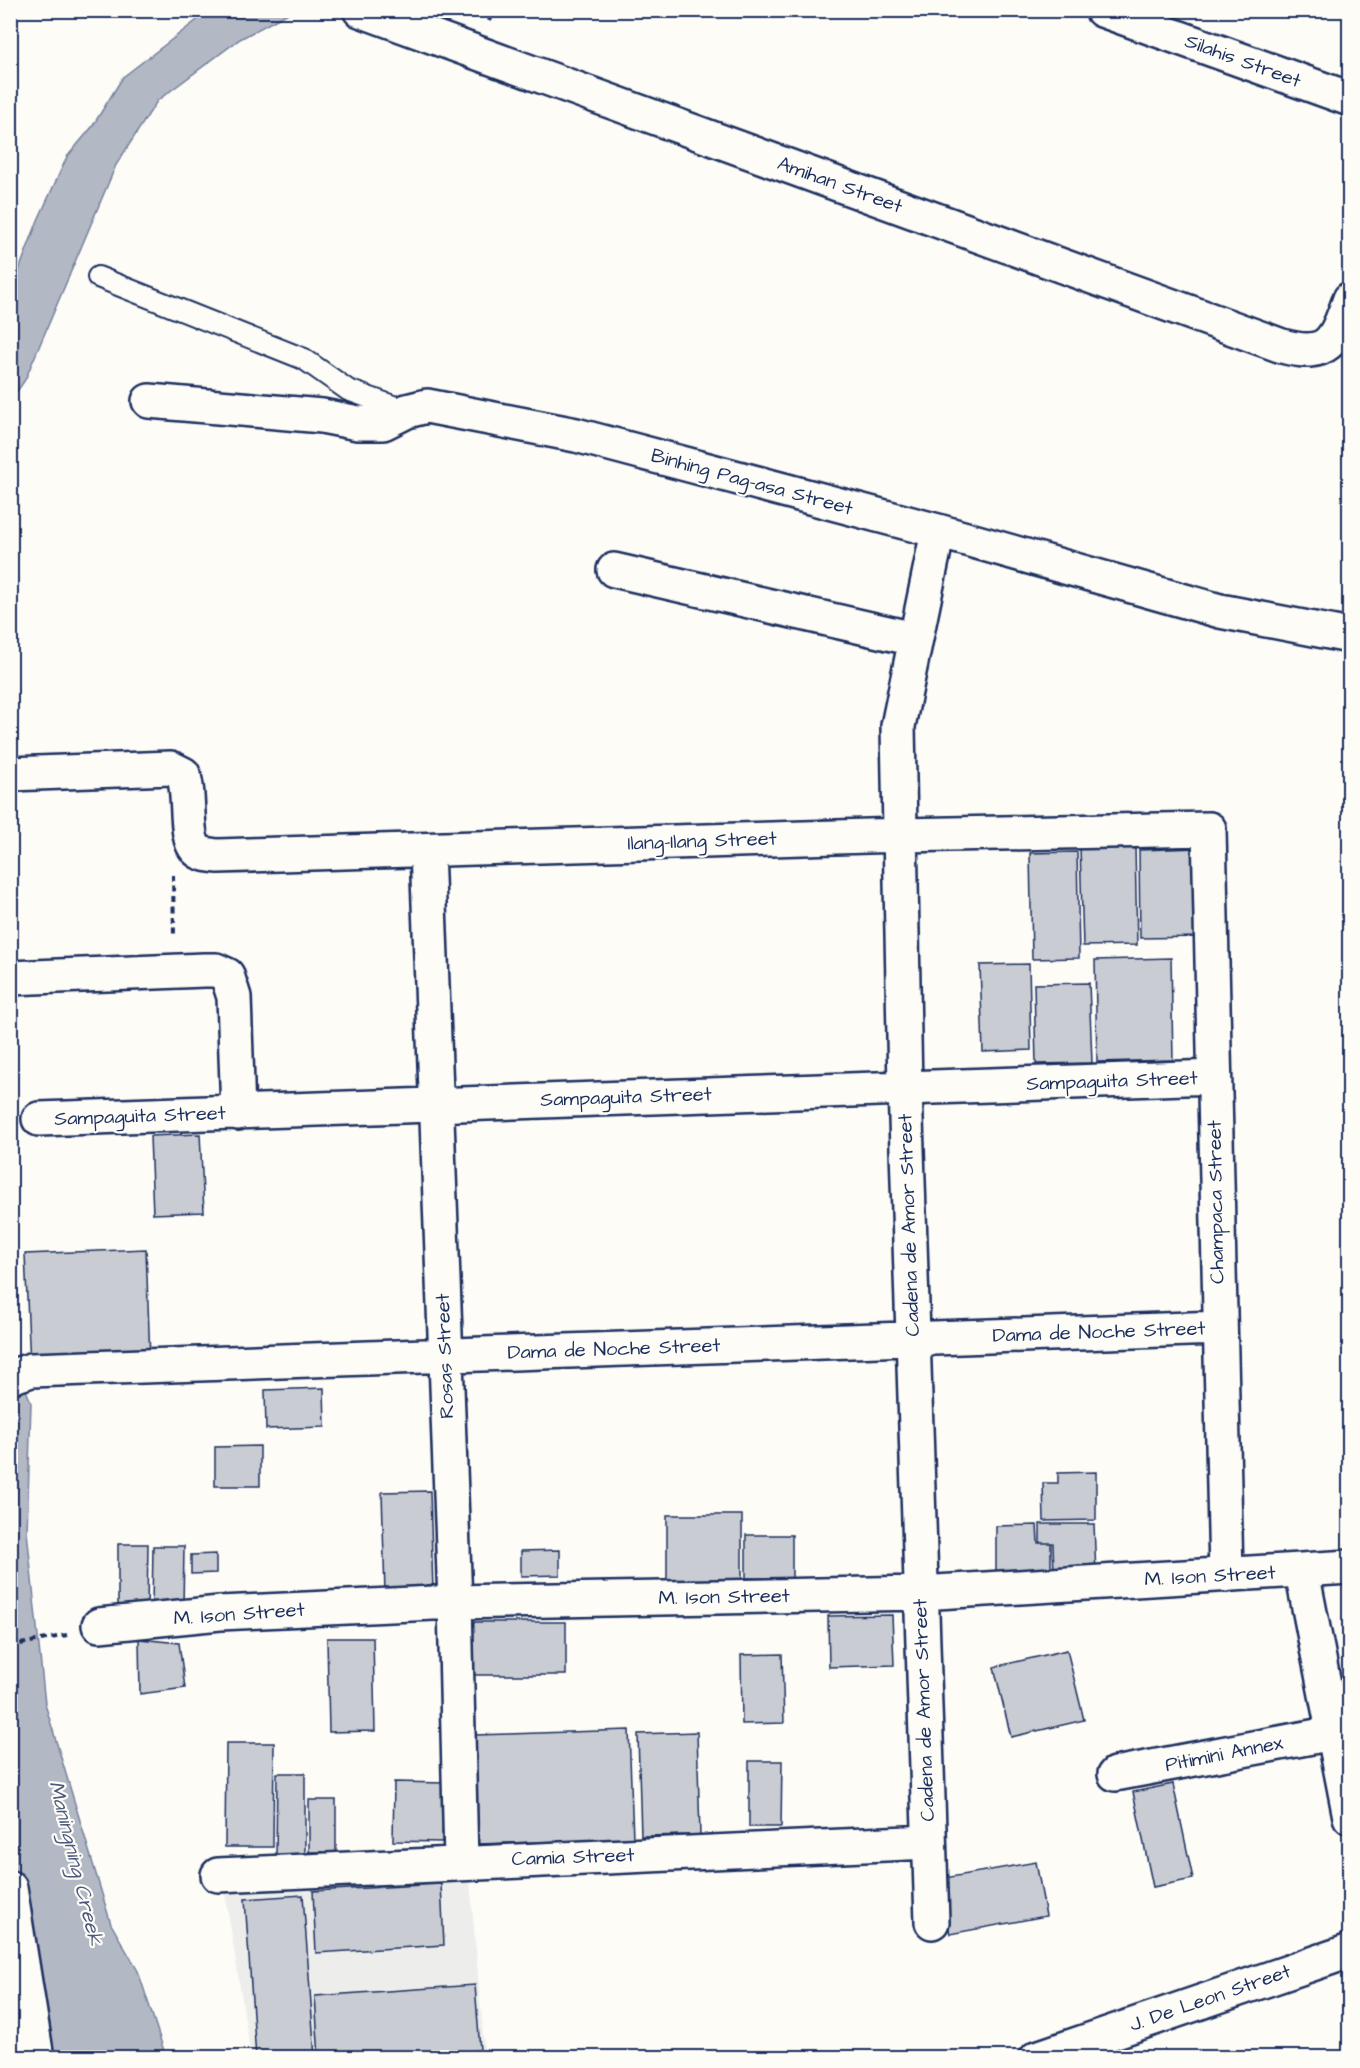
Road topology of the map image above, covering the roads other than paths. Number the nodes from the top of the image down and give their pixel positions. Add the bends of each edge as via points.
1 (360, 10) edge
2 (1102, 10) edge
3 (1350, 99) edge
4 (98, 277) dead end
5 (1350, 299) edge
6 (149, 401) dead end
7 (407, 411) junction
8 (938, 531) junction
9 (614, 570) dead end
10 (1350, 636) edge
11 (914, 639) junction
12 (10, 774) edge
13 (1209, 829) joint
14 (901, 835) junction
15 (427, 850) junction
16 (10, 978) edge
17 (1213, 1077) junction
18 (905, 1088) junction
19 (437, 1104) junction
20 (238, 1113) junction
21 (39, 1119) dead end
22 (1218, 1328) junction
23 (913, 1339) junction
24 (445, 1354) junction
25 (21, 1374) edge
26 (1350, 1567) edge
27 (1302, 1572) junction
28 (1226, 1575) junction
29 (920, 1593) junction
30 (455, 1602) junction
31 (99, 1625) dead end
32 (1333, 1733) junction
33 (1114, 1774) dead end
34 (1350, 1817) edge
35 (929, 1842) junction
36 (461, 1862) junction
37 (218, 1875) dead end
38 (10, 1888) edge
39 (932, 1922) dead end
40 (1350, 1951) edge
41 (37, 2058) edge
42 (1037, 2058) edge

1 - 5 street, Amihan Street via 1302,352 1321,350 1332,340
2 - 3 street, Silahis Street
4 - 7 lane via 304,358 348,390
6 - 7 street, Binhing Pag-asa Street via 322,416 358,423 383,423
7 - 8 street, Binhing Pag-asa Street via 427,406 576,435
8 - 10 street, Binhing Pag-asa Street via 1220,611
8 - 11 street, Cadena de Amor Street
9 - 11 street
11 - 14 street, Cadena de Amor Street via 898,726
12 - 15 street, Ilang-Ilang Street via 171,768 183,774 188,785 190,839 196,850 206,855
13 - 14 street, Ilang-Ilang Street
13 - 17 street, Champaca Street
14 - 15 street, Ilang-Ilang Street
14 - 18 street, Cadena de Amor Street
15 - 19 street, Rosas Street
16 - 20 street via 174,970 216,970 227,975 232,984
17 - 18 street, Sampaguita Street
17 - 22 street, Champaca Street
18 - 19 street, Sampaguita Street
18 - 23 street, Cadena de Amor Street
19 - 20 street, Sampaguita Street
19 - 24 street, Rosas Street
20 - 21 street, Sampaguita Street
22 - 23 street, Dama de Noche Street
22 - 28 street, Champaca Street
23 - 24 street, Dama de Noche Street
23 - 29 street, Cadena de Amor Street
24 - 25 street, Dama de Noche Street
24 - 30 street, Rosas Street
26 - 27 street, M. Ison Street
27 - 28 street, M. Ison Street
27 - 32 street
28 - 29 street, M. Ison Street
29 - 30 street, M. Ison Street
29 - 35 street, Cadena de Amor Street
30 - 31 street, M. Ison Street via 220,1613
30 - 36 street, Rosas Street
32 - 33 street, Pitimini Annex
32 - 34 street
35 - 36 street, Camia Street
35 - 39 street, Cadena de Amor Street
36 - 37 street, Camia Street
38 - 41 street
40 - 42 street, J. De Leon Street

